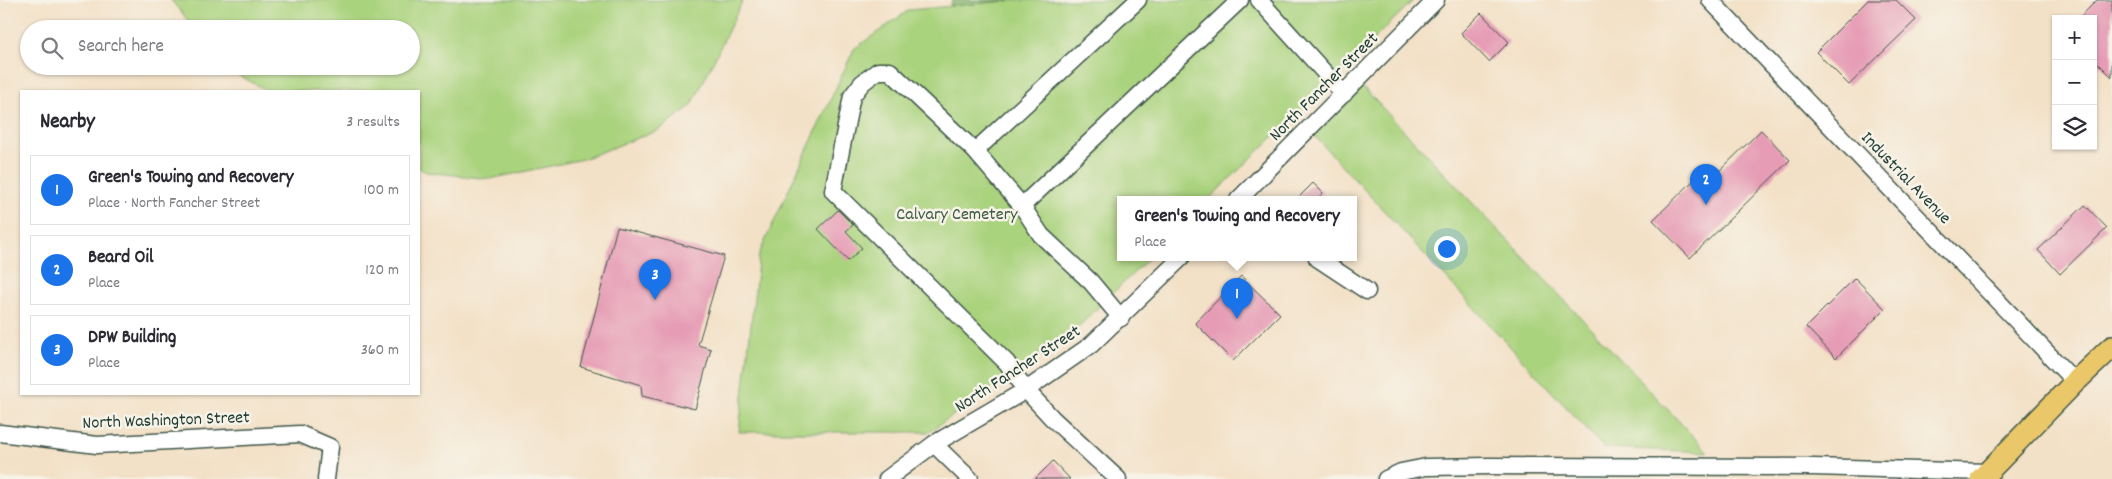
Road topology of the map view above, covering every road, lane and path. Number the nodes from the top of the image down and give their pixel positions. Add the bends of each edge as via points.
1 (1138, 0) edge
2 (1240, 0) edge
3 (1260, 0) edge
4 (1436, 0) edge
5 (1710, 0) edge
6 (1344, 94) junction
7 (975, 151) junction
8 (1247, 196) edge
9 (1022, 206) junction
10 (1178, 261) edge
11 (1322, 261) edge
12 (1368, 291) dead end
13 (1121, 318) junction
14 (2112, 347) edge
15 (2075, 382) junction
16 (1026, 390) junction
17 (0, 433) edge
18 (934, 444) junction
19 (1984, 476) edge
20 (326, 479) edge
21 (887, 479) edge
22 (970, 479) edge
23 (1118, 479) edge
24 (1386, 479) edge

1 - 7 street
2 - 9 street
3 - 6 street
4 - 6 street, North Fancher Street
5 - 15 street, Industrial Avenue
6 - 8 street, North Fancher Street
7 - 9 street
7 - 16 street via 890,71 878,71 852,96 833,191 1006,363
9 - 13 street via 1041,235 1090,282
10 - 13 street, North Fancher Street
11 - 12 street
13 - 16 street, North Fancher Street via 1091,346
14 - 15 main road
15 - 19 main road
16 - 18 street, North Fancher Street
16 - 23 street
17 - 20 street, North Washington Street via 97,445 300,434 330,447
18 - 21 street, North Fancher Street
18 - 22 street
19 - 24 street via 1813,467 1489,466 1426,467 1400,472

